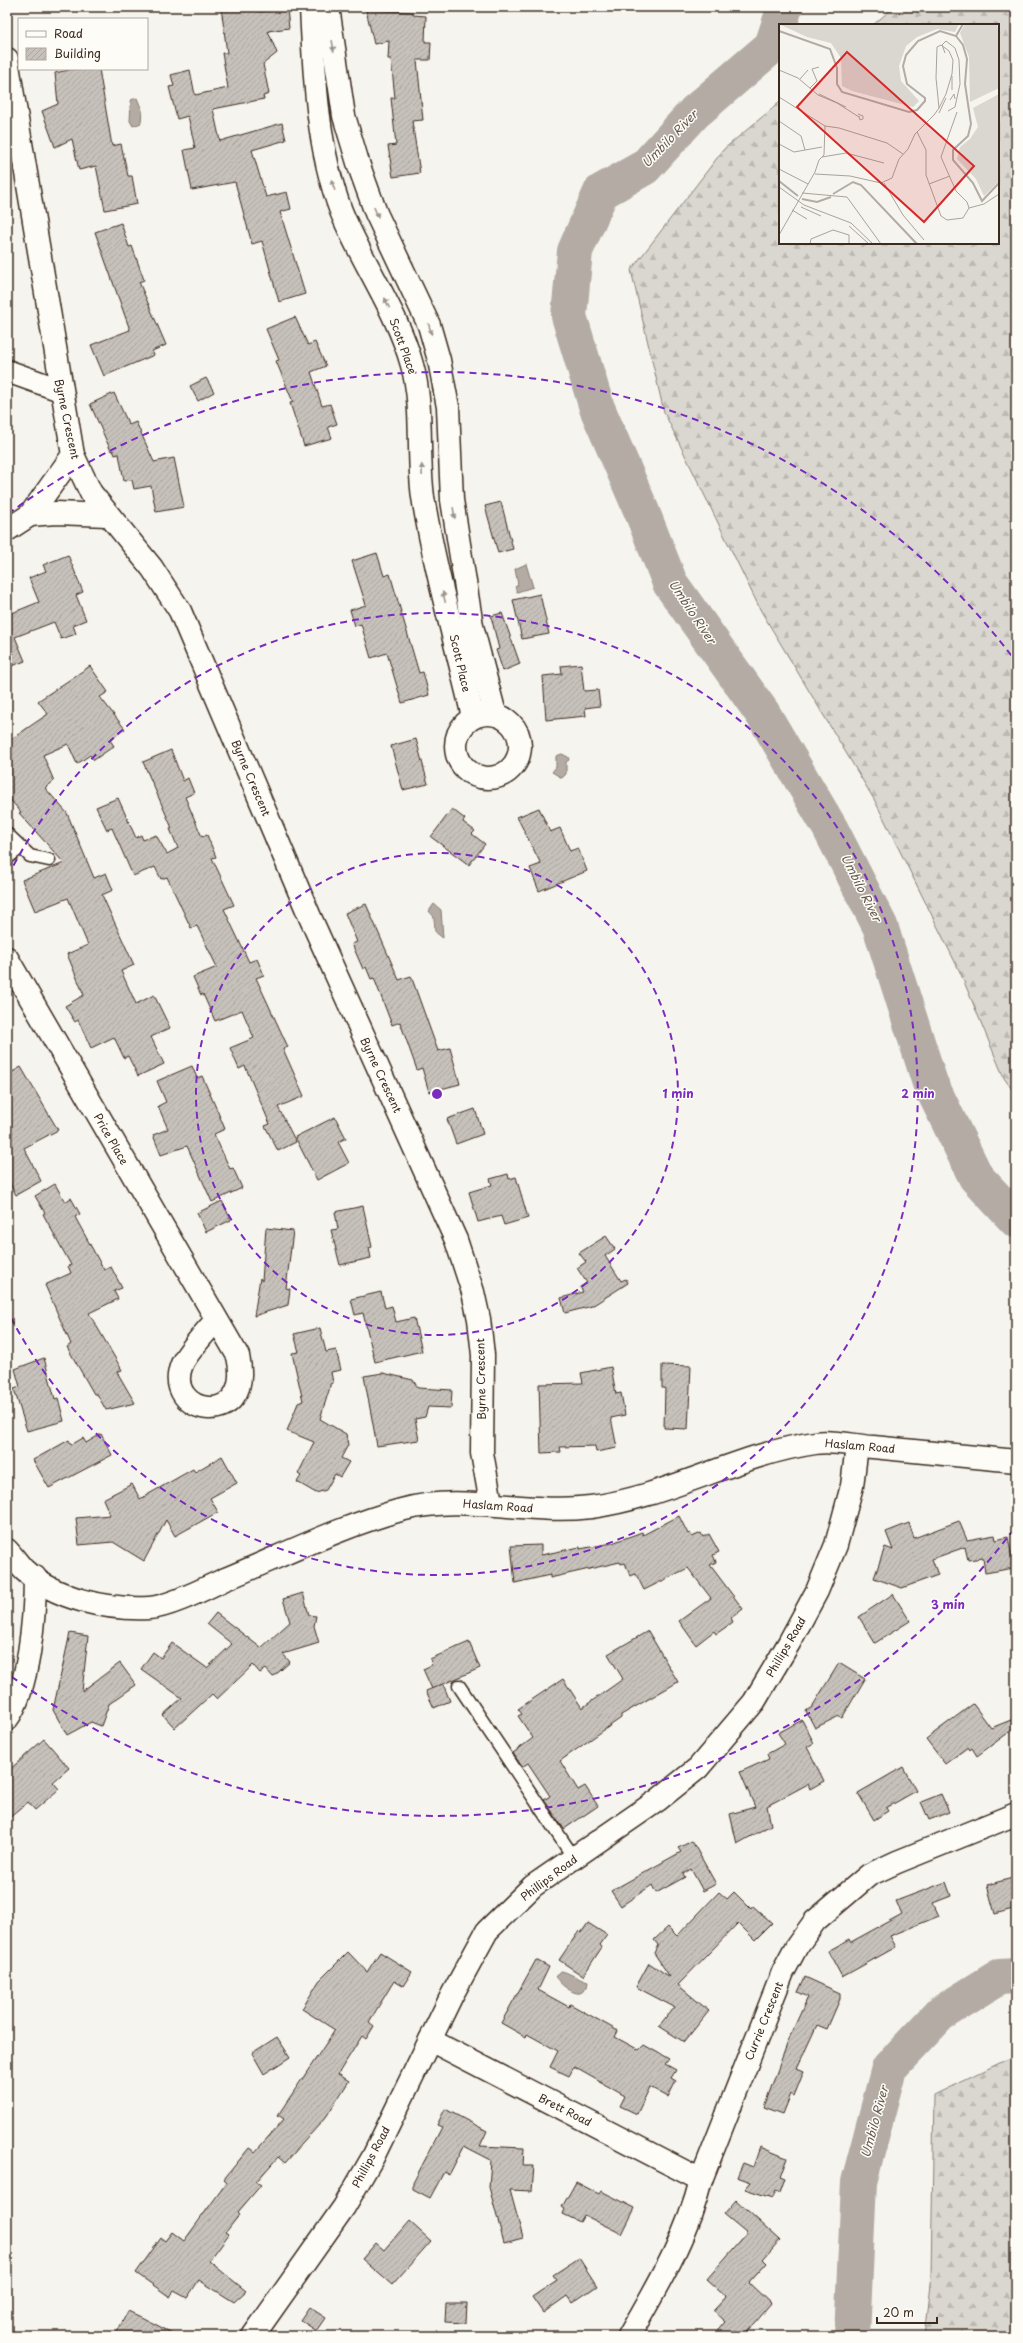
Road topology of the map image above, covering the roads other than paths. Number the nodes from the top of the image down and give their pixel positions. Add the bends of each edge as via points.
1 (311, 7) edge
2 (328, 7) edge
3 (7, 59) edge
4 (7, 371) edge
5 (60, 390) junction
6 (73, 455) junction
7 (30, 515) junction
8 (107, 515) junction
9 (7, 530) edge
10 (462, 627) junction
11 (495, 714) junction
12 (473, 717) junction
13 (7, 834) edge
14 (20, 848) junction
15 (7, 858) edge
16 (49, 860) dead end
17 (7, 958) edge
18 (216, 1320) dead end
19 (857, 1446) junction
20 (1016, 1461) edge
21 (491, 1503) junction
22 (7, 1550) edge
23 (34, 1577) junction
24 (459, 1686) dead end
25 (7, 1719) edge
26 (1016, 1814) edge
27 (574, 1858) junction
28 (430, 2040) junction
29 (701, 2180) junction
30 (253, 2336) edge
31 (630, 2336) edge

10 -> 1 street, Scott Place via 435,558 423,495 419,414 412,364 386,301 342,212 331,181 314,74
2 -> 10 street, Scott Place via 344,116 359,166 376,213 429,325 439,360 448,407
3 - 5 street, Byrne Crescent
4 - 5 street
5 - 6 street, Byrne Crescent
6 - 7 street
6 - 8 street, Byrne Crescent via 91,493
7 - 8 street
7 - 9 street
8 - 21 street, Byrne Crescent via 152,568 180,611 314,924 456,1240 479,1319 483,1355 482,1453
10 - 11 street, Scott Place
10 - 12 street, Scott Place
11 - 12 street via 487,713
11 - 12 street via 508,721 518,733 520,748 516,763 506,774 492,779 476,777 464,769 456,756 455,741 461,727
13 - 14 lane
14 - 15 lane
14 - 16 lane via 30,856
17 - 18 street, Price Place
19 - 20 street, Haslam Road
19 - 21 street, Haslam Road via 817,1442 772,1453 636,1497 593,1506 555,1510
19 - 27 street, Phillips Road via 852,1486 836,1545 817,1591 754,1702 698,1768 658,1800
21 - 23 street, Haslam Road via 443,1503 403,1510 352,1526 187,1596 151,1608 111,1606 72,1597
22 - 23 street, Haslam Road via 25,1571
23 - 25 street via 34,1601 22,1690
24 - 27 lane
26 - 29 street, Currie Crescent via 869,1875 815,1921 783,1972
27 - 28 street, Phillips Road via 534,1886 487,1931
28 - 29 street, Brett Road
28 - 30 street, Phillips Road via 373,2157 344,2207
29 - 31 street, Currie Crescent via 693,2212 666,2271

